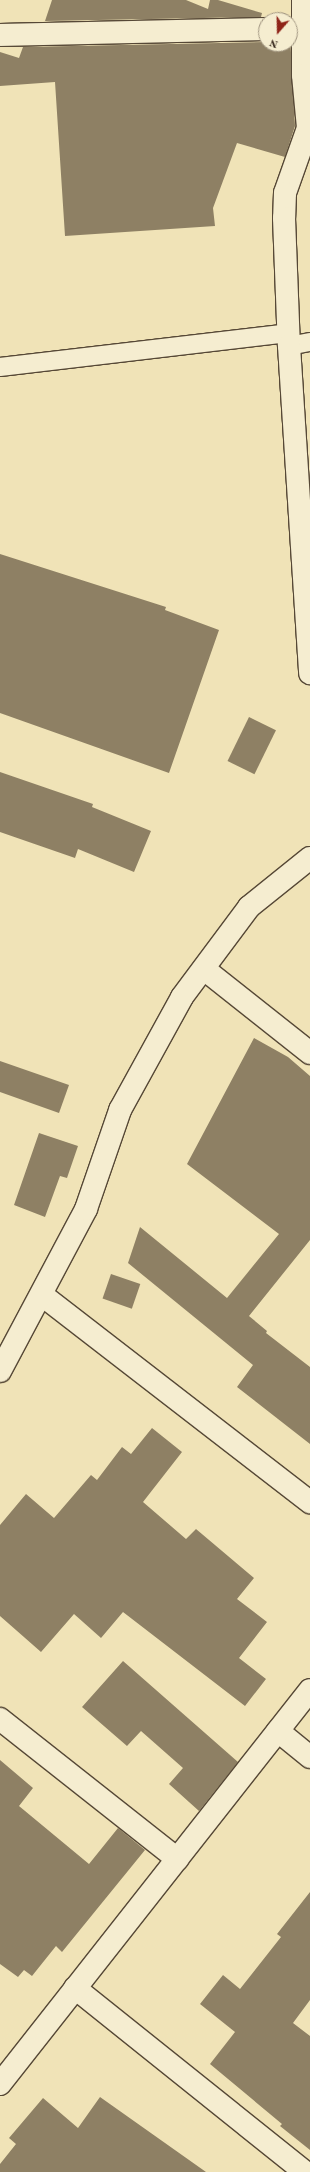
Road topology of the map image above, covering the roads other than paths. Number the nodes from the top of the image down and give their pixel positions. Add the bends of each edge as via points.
1 (303, 0) edge
2 (298, 23) edge
3 (258, 29) edge
4 (0, 35) edge
5 (298, 36) edge
6 (288, 339) junction
7 (310, 342) edge
8 (0, 367) edge
9 (310, 673) edge
10 (310, 858) edge
11 (204, 969) junction
12 (310, 1053) edge
13 (42, 1295) junction
14 (0, 1371) edge
15 (310, 1502) edge
16 (310, 1690) edge
17 (0, 1720) edge
18 (278, 1731) junction
19 (310, 1757) edge
20 (177, 1859) junction
21 (75, 1988) junction
22 (0, 2084) edge
23 (305, 2172) edge

1 - 2 street
3 - 4 street
5 - 6 street via 308,128 285,194
6 - 7 lane
6 - 8 lane
6 - 9 street
10 - 11 street via 248,907
11 - 12 street
11 - 13 street via 182,997 120,1110 86,1209
13 - 14 street
13 - 15 street
16 - 18 street
17 - 20 street
18 - 19 street
18 - 20 street
20 - 21 street
21 - 22 street
21 - 23 street

